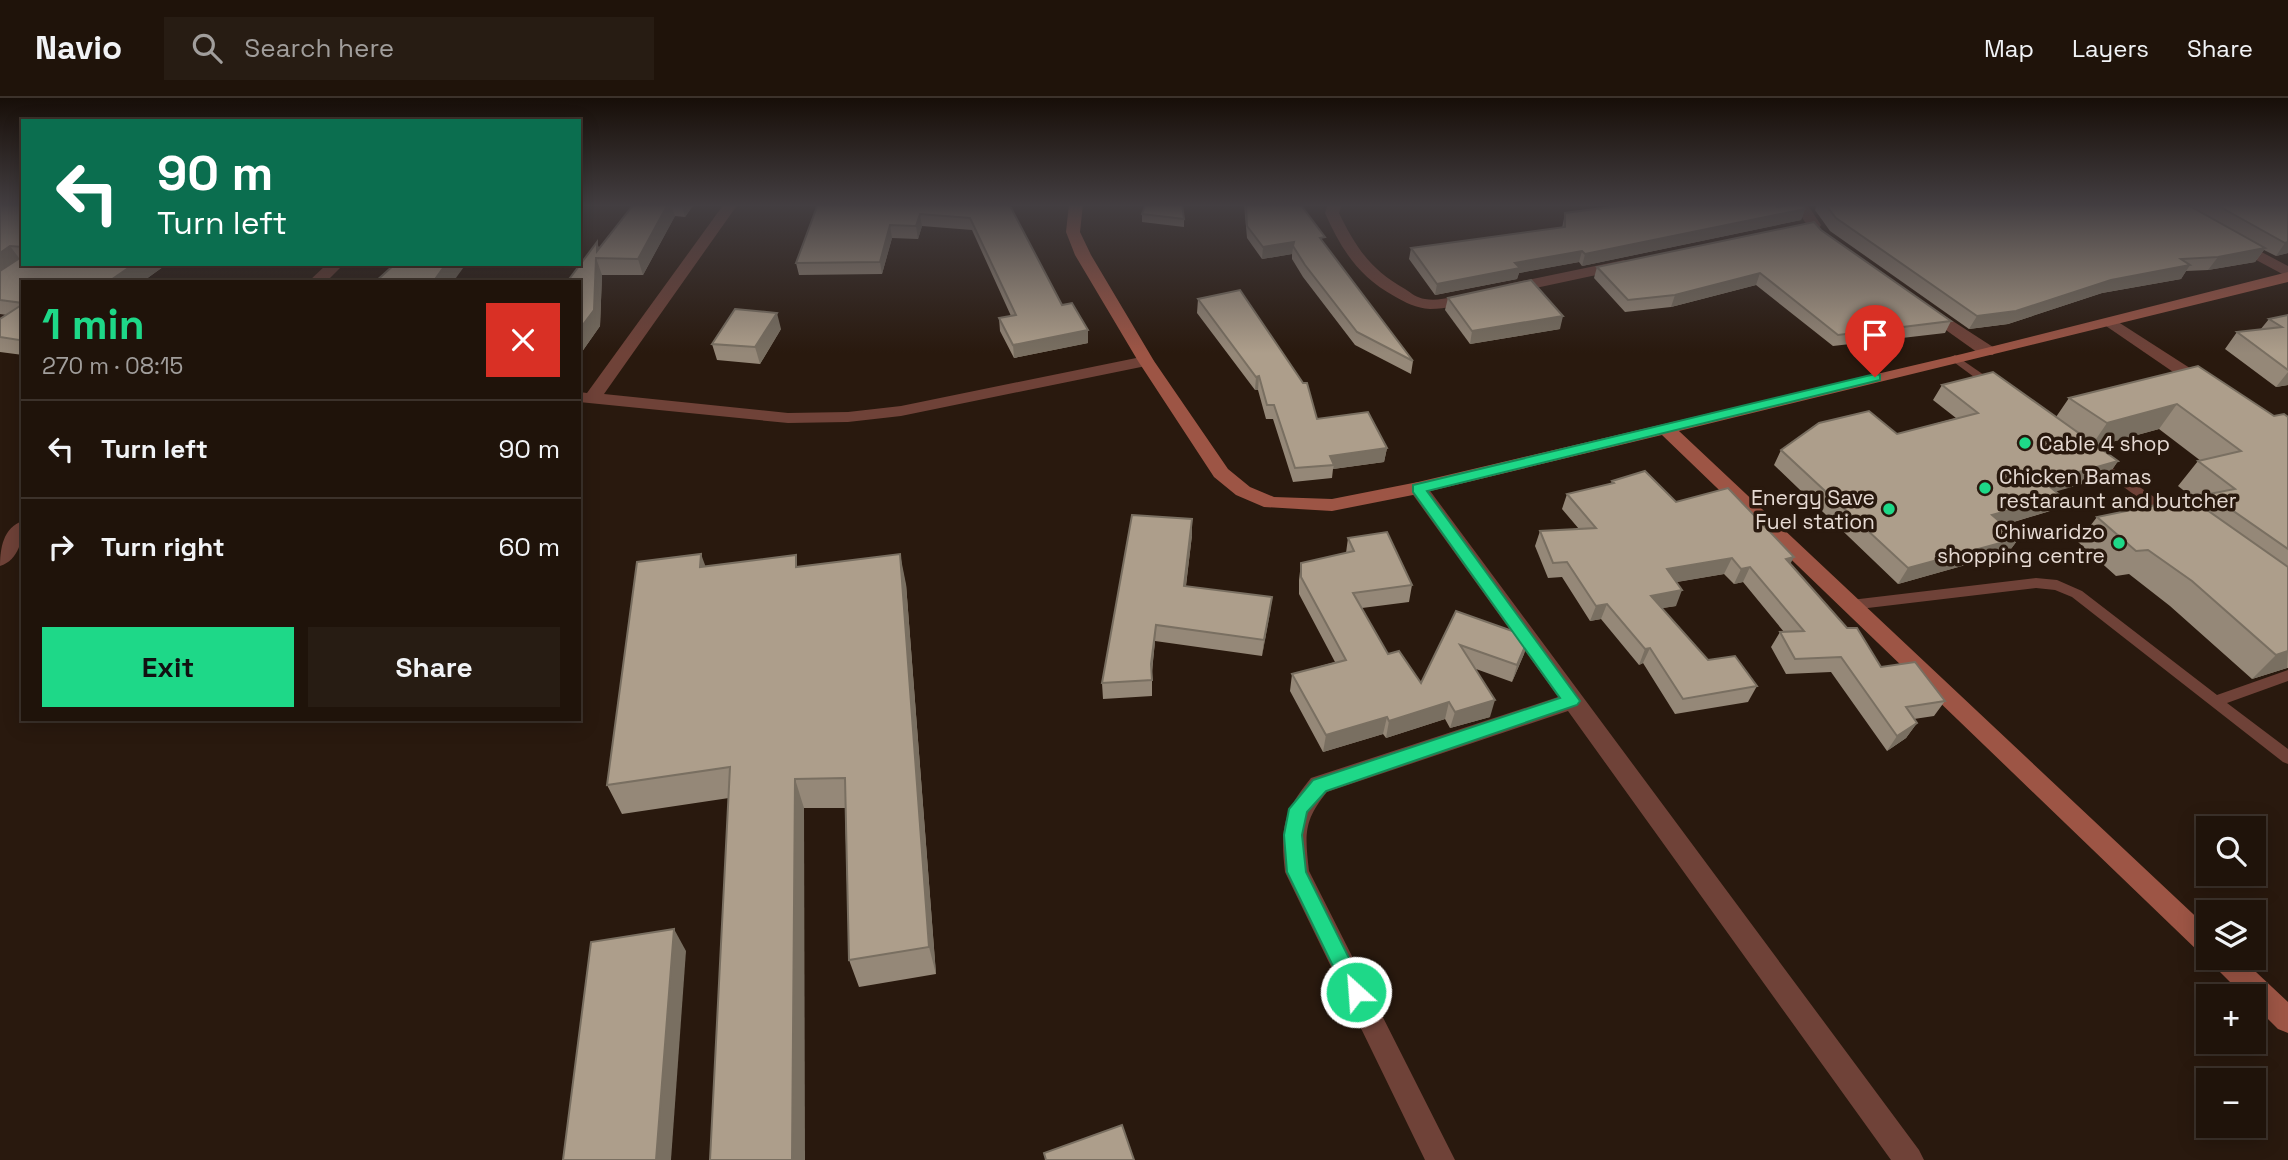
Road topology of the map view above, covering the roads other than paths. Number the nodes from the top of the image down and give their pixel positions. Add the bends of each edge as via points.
1 (694, 254) edge
2 (1082, 254) edge
3 (1352, 254) edge
4 (2253, 254) edge
5 (1641, 262) edge
6 (335, 266) edge
7 (2288, 275) edge
8 (318, 280) edge
9 (1910, 297) edge
10 (2112, 323) junction
11 (1987, 351) junction
12 (1955, 358) junction
13 (1146, 360) junction
14 (1999, 391) edge
15 (2222, 396) edge
16 (586, 398) edge
17 (1664, 428) junction
18 (2088, 455) edge
19 (1418, 488) junction
20 (2188, 527) edge
21 (21, 531) edge
22 (0, 559) edge
23 (1851, 605) junction
24 (2288, 675) edge
25 (1571, 701) junction
26 (2216, 701) junction
27 (2288, 758) edge
28 (2196, 933) edge
29 (2236, 970) edge
30 (2288, 1020) edge
31 (1440, 1160) edge
32 (1909, 1160) edge

1 - 16 street
2 - 13 street
3 - 5 street via 1363,270 1419,303 1441,303
4 - 7 street
6 - 8 street
7 - 10 street
9 - 11 street
10 - 11 street
10 - 15 street
11 - 12 street
12 - 14 lane
12 - 17 street
13 - 16 street via 901,411 848,417 788,418
13 - 19 street via 1221,473 1243,491 1271,503 1332,505
17 - 19 street
17 - 23 street
18 - 20 lane
19 - 25 street
21 - 22 street
23 - 26 lane via 2036,583 2057,585 2077,594
23 - 28 street
24 - 26 lane
25 - 31 street via 1319,786 1298,809 1293,835 1297,872
25 - 32 street
26 - 27 lane
29 - 30 street

